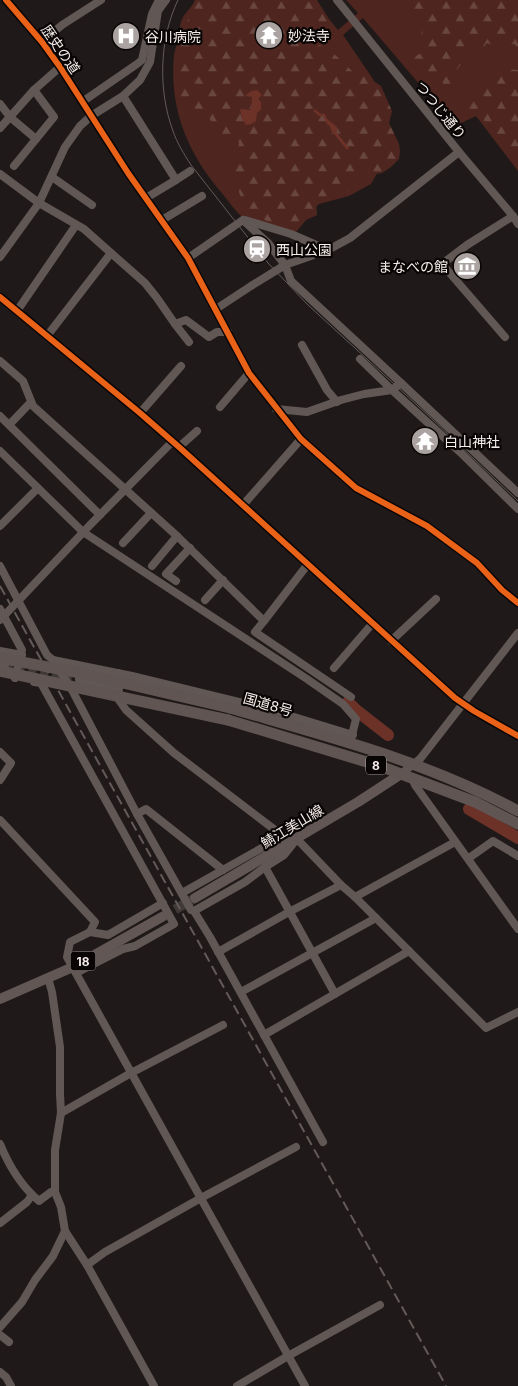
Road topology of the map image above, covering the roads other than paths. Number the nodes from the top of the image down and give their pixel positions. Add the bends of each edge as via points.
1 (6, 0) edge
2 (159, 0) edge
3 (166, 0) edge
4 (337, 0) edge
5 (95, 1) edge
6 (42, 42) junction
7 (60, 67) junction
8 (34, 90) junction
9 (123, 96) junction
10 (82, 102) junction
11 (0, 104) edge
12 (91, 116) junction
13 (10, 117) junction
14 (0, 128) edge
15 (36, 139) junction
16 (459, 152) junction
17 (14, 166) dead end
18 (190, 171) dead end
19 (0, 174) edge
20 (52, 177) junction
21 (176, 180) junction
22 (202, 196) dead end
23 (146, 198) junction
24 (39, 204) junction
25 (92, 205) dead end
26 (513, 216) junction
27 (162, 220) junction
28 (243, 220) junction
29 (518, 224) edge
30 (76, 225) junction
31 (328, 250) junction
32 (1, 253) edge
33 (111, 253) junction
34 (188, 258) junction
35 (285, 265) junction
36 (0, 297) edge
37 (216, 309) junction
38 (17, 311) junction
39 (175, 324) junction
40 (228, 332) junction
41 (47, 336) junction
42 (505, 338) dead end
43 (189, 342) dead end
44 (302, 345) dead end
45 (360, 359) dead end
46 (0, 361) edge
47 (181, 366) dead end
48 (249, 372) junction
49 (402, 383) junction
50 (392, 390) junction
51 (31, 402) junction
52 (337, 402) junction
53 (220, 407) dead end
54 (276, 409) junction
55 (140, 413) junction
56 (0, 416) edge
57 (10, 425) junction
58 (197, 431) dead end
59 (301, 439) junction
60 (176, 444) junction
61 (0, 451) edge
62 (38, 488) junction
63 (126, 490) junction
64 (518, 493) edge
65 (243, 505) junction
66 (518, 509) edge
67 (151, 513) junction
68 (100, 514) junction
69 (0, 526) edge
70 (83, 532) junction
71 (177, 536) junction
72 (123, 544) dead end
73 (190, 548) junction
74 (308, 564) junction
75 (0, 566) edge
76 (152, 566) dead end
77 (223, 580) junction
78 (176, 581) dead end
79 (19, 599) junction
80 (436, 599) dead end
81 (205, 600) dead end
82 (518, 603) edge
83 (1, 615) edge
84 (264, 621) junction
85 (372, 624) junction
86 (255, 632) junction
87 (518, 633) edge
88 (249, 640) junction
89 (391, 641) junction
90 (0, 651) edge
91 (22, 655) junction
92 (54, 660) junction
93 (1, 665) edge
94 (334, 668) dead end
95 (118, 673) junction
96 (0, 675) edge
97 (15, 678) junction
98 (79, 679) tunnel mouth
99 (118, 688) junction
100 (72, 690) junction
101 (351, 697) dead end
102 (120, 700) junction
103 (463, 705) junction
104 (229, 714) junction
105 (518, 736) edge
106 (352, 739) junction
107 (0, 752) edge
108 (352, 757) junction
109 (415, 764) junction
110 (407, 776) junction
111 (0, 780) edge
112 (518, 810) edge
113 (137, 814) junction
114 (0, 820) edge
115 (518, 824) edge
116 (283, 836) junction
117 (297, 839) junction
118 (455, 842) junction
119 (518, 856) edge
120 (468, 858) junction
121 (264, 867) junction
122 (223, 870) junction
123 (341, 885) junction
124 (182, 893) junction
125 (355, 897) junction
126 (195, 898) tunnel mouth
127 (163, 903) junction
128 (194, 911) junction
129 (289, 912) junction
130 (162, 917) tunnel mouth
131 (376, 918) junction
132 (518, 928) edge
133 (90, 932) junction
134 (218, 952) junction
135 (409, 952) junction
136 (312, 953) junction
137 (74, 970) junction
138 (48, 978) junction
139 (241, 992) junction
140 (335, 994) junction
141 (0, 999) edge
142 (518, 1012) edge
143 (223, 1025) dead end
144 (264, 1035) junction
145 (131, 1073) junction
146 (62, 1113) junction
147 (324, 1142) dead end
148 (0, 1144) edge
149 (296, 1147) dead end
150 (55, 1192) junction
151 (32, 1196) junction
152 (200, 1198) junction
153 (0, 1223) edge
154 (65, 1231) junction
155 (87, 1265) junction
156 (380, 1305) dead end
157 (0, 1327) edge
158 (0, 1335) edge
159 (9, 1342) dead end
160 (288, 1356) junction
161 (0, 1372) edge
162 (11, 1386) edge
163 (154, 1386) edge
164 (237, 1386) edge
165 (305, 1386) edge

1 - 6 street, 歴史の道
2 - 10 street via 152,14 142,60
3 - 9 street via 158,11 150,62 140,80
4 - 16 street, つつじ通り
5 - 6 street
6 - 7 street, 歴史の道
7 - 8 street
7 - 10 street, 歴史の道
8 - 13 street
8 - 15 street via 54,117
9 - 12 street
9 - 21 street
10 - 12 street, 歴史の道
11 - 13 street
12 - 20 street via 64,148
12 - 23 street, 歴史の道
13 - 14 street
13 - 15 street
15 - 17 street
16 - 26 street, つつじ通り
16 - 31 street via 350,238
18 - 21 street
19 - 24 street
20 - 24 street
20 - 25 street
21 - 23 street
22 - 27 street
23 - 27 street, 歴史の道
24 - 30 street
24 - 32 street
26 - 29 street, つつじ通り
26 - 42 street via 442,264
27 - 34 street, 歴史の道
28 - 31 street via 291,234
28 - 34 street
28 - 35 street via 268,243
30 - 33 street
30 - 38 street
31 - 35 street
33 - 39 street via 145,283
33 - 41 street
34 - 37 street, 歴史の道
35 - 37 street
35 - 49 street via 291,280
36 - 38 street
37 - 40 street, 歴史の道
38 - 41 street
39 - 40 street via 186,320 209,337 217,332
39 - 43 street
40 - 48 street, 歴史の道
41 - 55 street
44 - 52 street
45 - 50 street
46 - 51 street via 23,381
47 - 55 street
48 - 53 street
48 - 54 street, 歴史の道
49 - 50 street
49 - 64 street
50 - 52 street
50 - 66 street
51 - 57 street
51 - 63 street
52 - 54 street via 307,412
54 - 59 street, 歴史の道
55 - 60 street
56 - 57 street
57 - 68 street
58 - 60 street
59 - 65 street
59 - 82 street, 歴史の道 via 356,488 427,526 458,548
60 - 63 street
60 - 65 street
61 - 62 street
62 - 69 street
62 - 70 street
63 - 67 street
63 - 68 street
65 - 74 street
67 - 71 street
67 - 72 street
68 - 70 street
70 - 79 street
70 - 88 street
71 - 73 street
71 - 76 street
73 - 77 street
73 - 78 street via 166,574
74 - 84 street
74 - 85 street
75 - 79 street
77 - 81 street
77 - 84 street
79 - 83 street
79 - 92 street via 47,655
80 - 89 street
83 - 91 street
84 - 86 street
85 - 89 street
85 - 94 street
86 - 88 street
86 - 101 street
87 - 103 street
88 - 106 street via 343,704 356,719
89 - 103 street
90 - 91 street
91 - 97 street
92 - 95 street
92 - 100 street
93 - 104 highway, 国道8号 / 8, bridge via 80,672
95 - 99 street
95 - 106 street via 268,709
96 - 97 street
97 - 127 street via 41,683
98 - 99 street
99 - 102 street
100 - 102 street
100 - 113 street
102 - 108 street via 321,752
102 - 116 street via 126,710 174,753
103 - 105 street
103 - 109 street
104 - 106 highway, 国道8号 / 8
104 - 108 highway, 国道8号 / 8
106 - 109 highway, 国道8号 / 8
107 - 111 street via 11,763
108 - 110 highway, 国道8号 / 8
109 - 110 street
109 - 112 highway, 国道8号 / 8
110 - 115 highway, 国道8号 / 8 via 475,802
110 - 117 main road, 鯖江美山線
110 - 118 street
113 - 122 street via 146,809
113 - 124 street
114 - 133 street via 95,922
116 - 117 street
116 - 122 street
117 - 121 street via 284,855
117 - 123 street
117 - 126 main road, 鯖江美山線
118 - 120 street
118 - 125 street
119 - 120 street via 493,841
120 - 132 street
121 - 128 street
121 - 129 street
122 - 124 street
123 - 125 street
123 - 129 street
124 - 128 street
125 - 131 street
127 - 133 street via 108,935
127 - 137 street via 174,924 135,946
128 - 134 street
129 - 134 street
129 - 136 street
130 - 137 main road, 18
131 - 135 street
131 - 136 street
133 - 137 street via 70,942 67,957
134 - 139 street
135 - 140 street
135 - 142 street via 486,1028
136 - 139 street
136 - 140 street
137 - 138 main road, 18
137 - 145 street
138 - 141 main road, 18
138 - 146 street via 60,1047
139 - 144 street
140 - 144 street
143 - 145 street
144 - 147 street
145 - 146 street
145 - 152 street
146 - 150 street via 55,1150
148 - 151 street via 19,1180
149 - 152 street
150 - 151 street via 39,1201
150 - 154 street
151 - 153 street
152 - 155 street
152 - 160 street
154 - 155 street
154 - 157 street via 53,1256 22,1302
155 - 163 street
156 - 160 street
158 - 159 street
160 - 164 street
160 - 165 street
161 - 162 street

